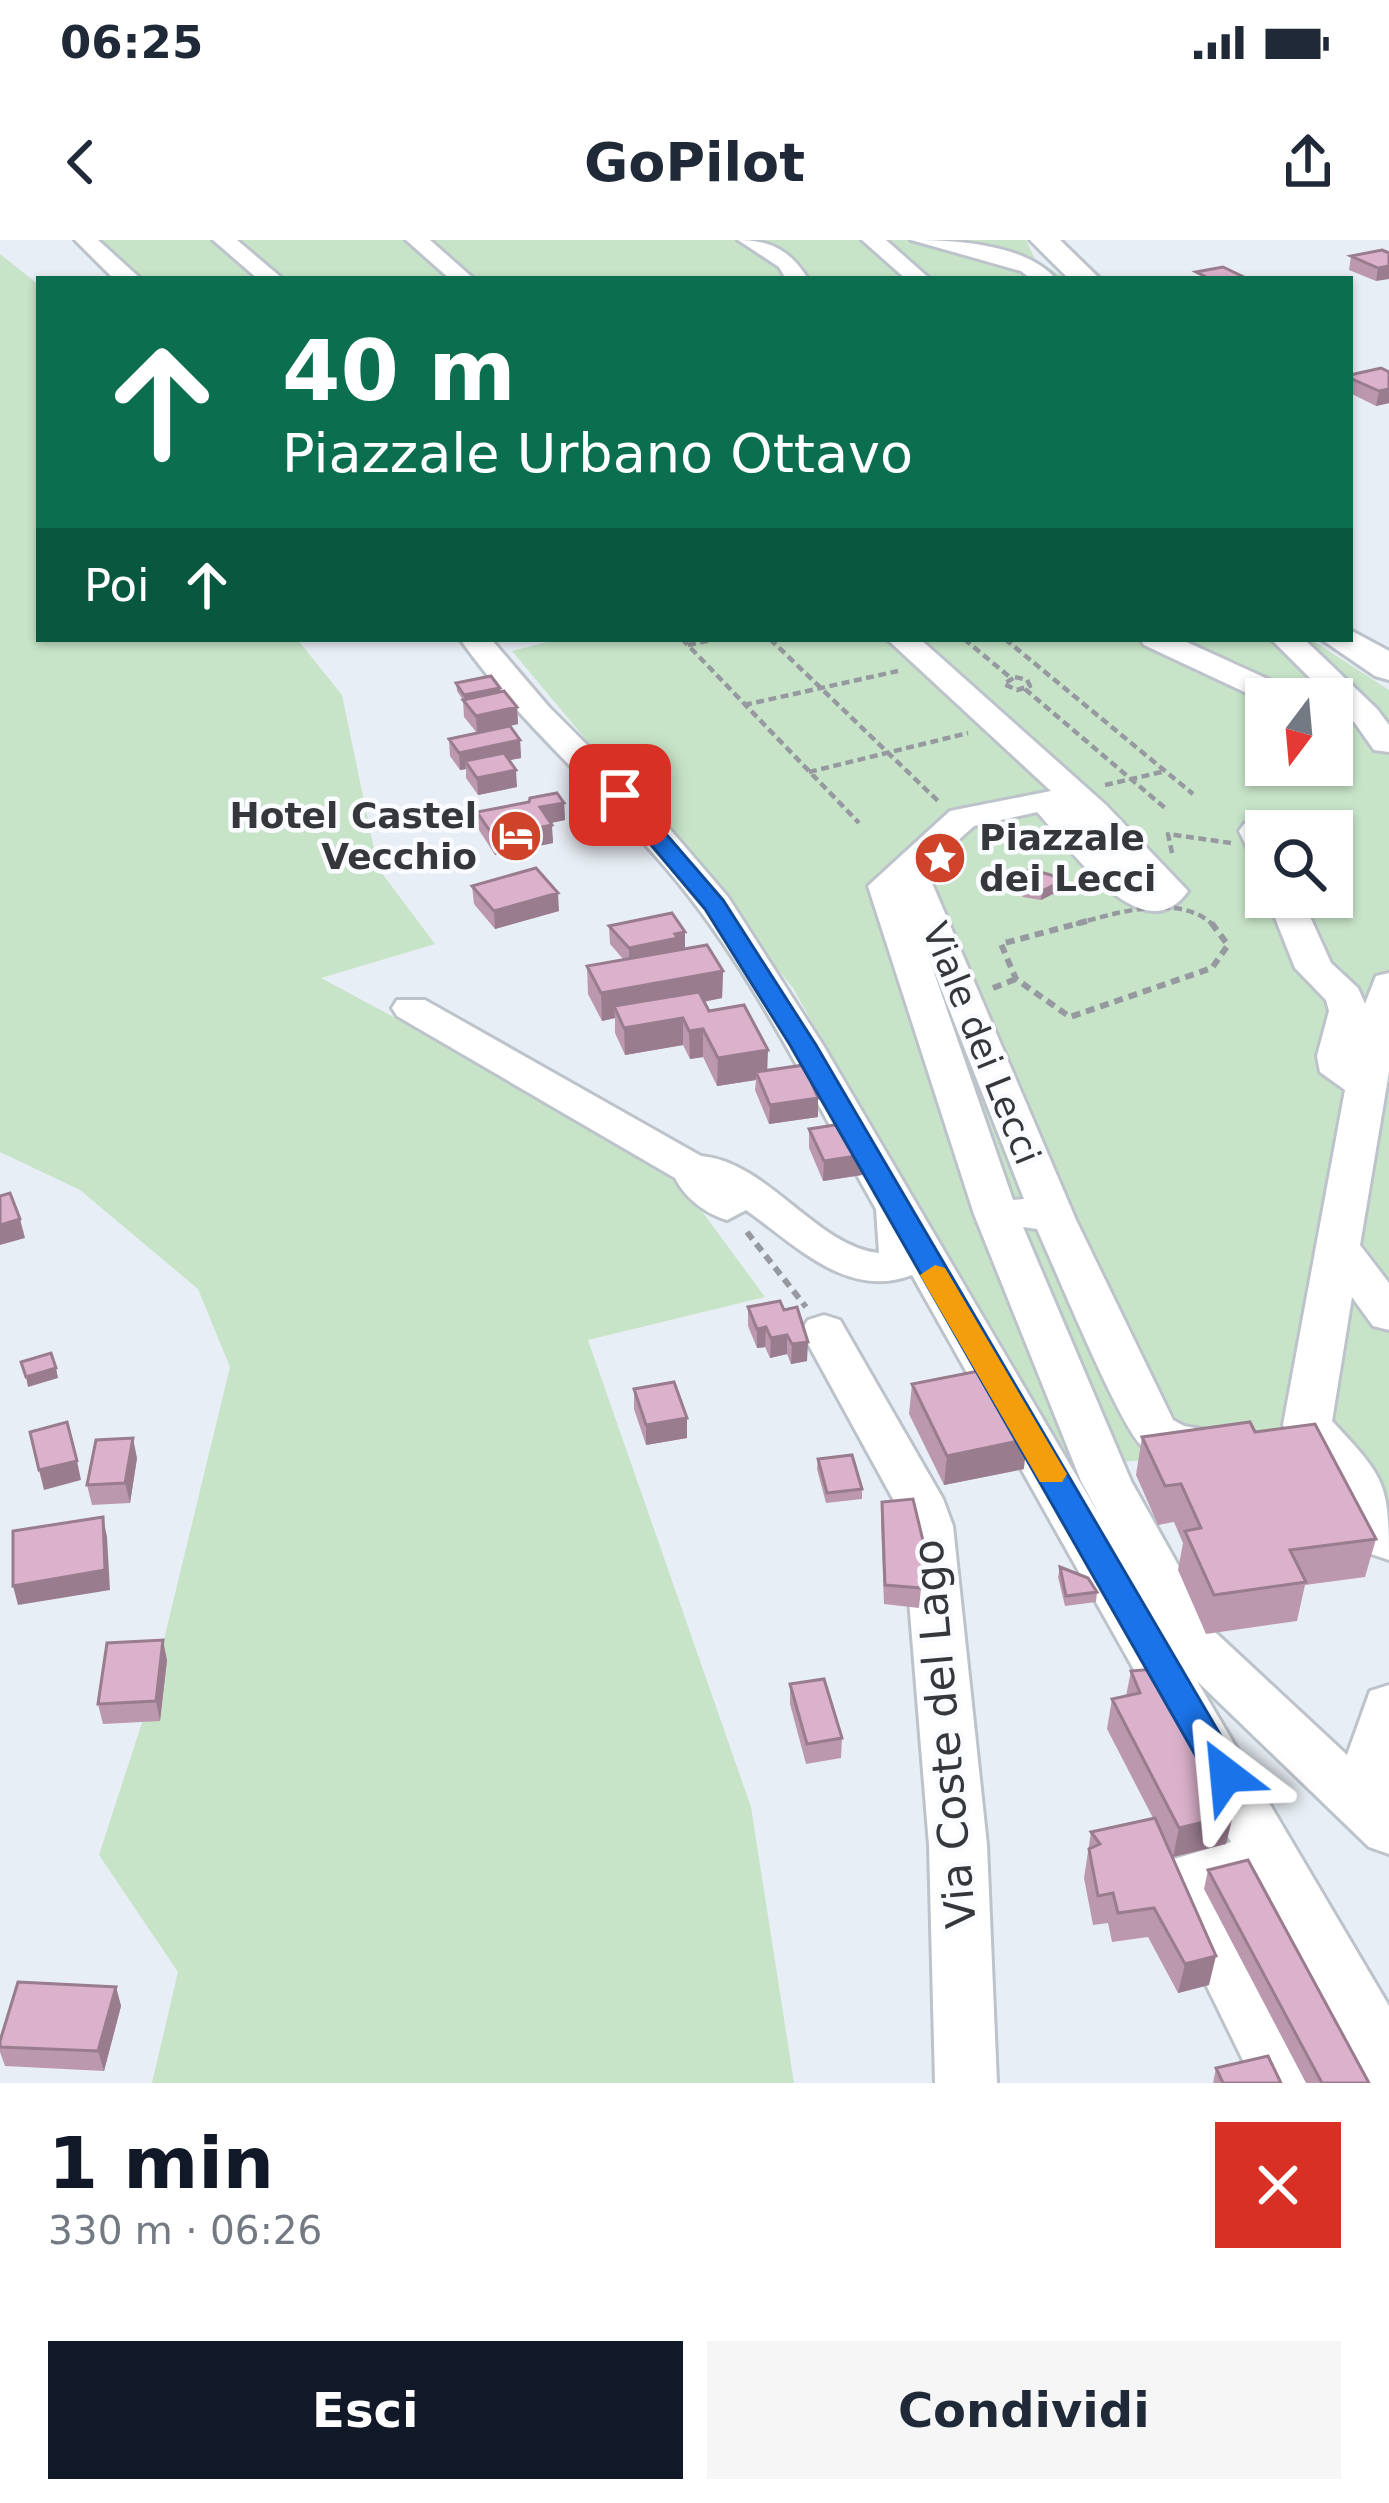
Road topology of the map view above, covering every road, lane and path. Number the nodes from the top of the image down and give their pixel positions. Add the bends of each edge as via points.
1 (86, 240) edge
2 (224, 240) edge
3 (417, 240) edge
4 (749, 240) edge
5 (873, 240) edge
6 (922, 240) edge
7 (1012, 240) edge
8 (1040, 262) edge
9 (125, 276) edge
10 (268, 276) edge
11 (459, 276) edge
12 (795, 276) edge
13 (915, 276) edge
14 (1078, 276) edge
15 (478, 642) edge
16 (685, 642) edge
17 (702, 642) edge
18 (773, 642) edge
19 (968, 642) edge
20 (1009, 642) edge
21 (1162, 642) edge
22 (1290, 642) edge
23 (1346, 642) edge
24 (688, 645) junction
25 (903, 654) edge
26 (1389, 668) edge
27 (1010, 677) junction
28 (1245, 680) edge
29 (820, 688) junction
30 (1025, 689) junction
31 (744, 705) junction
32 (1353, 728) edge
33 (973, 732) dead end
34 (1388, 744) edge
35 (889, 753) junction
36 (808, 772) junction
37 (1166, 772) junction
38 (1132, 779) junction
39 (1099, 787) dead end
40 (1193, 794) dead end
41 (941, 803) dead end
42 (1165, 808) dead end
43 (860, 823) dead end
44 (1245, 842) edge
45 (397, 856) dead end
46 (472, 859) dead end
47 (1174, 867) dead end
48 (896, 877) junction
49 (1292, 918) edge
50 (1016, 979) junction
51 (1389, 984) edge
52 (986, 998) dead end
53 (411, 1008) dead end
54 (1366, 1085) junction
55 (695, 1171) junction
56 (727, 1206) joint
57 (896, 1207) junction
58 (996, 1214) junction
59 (1054, 1220) junction
60 (1340, 1249) junction
61 (1389, 1315) edge
62 (824, 1331) joint
63 (1307, 1425) junction
64 (1389, 1541) edge
65 (1389, 1707) edge
66 (1375, 1815) edge
67 (1271, 1855) junction
68 (1381, 2040) edge
69 (966, 2083) edge
70 (1286, 2083) edge

1 - 9 street
2 - 10 street
3 - 11 street
4 - 12 street
5 - 13 street
6 - 8 street
7 - 8 street
8 - 14 main road
15 - 57 street via 715,905
16 - 24 path
17 - 24 path
18 - 29 path
19 - 27 path
20 - 37 path
21 - 28 street
22 - 34 street
23 - 26 main road
24 - 31 path
25 - 29 path
25 - 48 street via 1129,846 1170,891 1159,901 1133,895 1045,800 962,818
27 - 30 path via 1028,680
27 - 30 path via 1005,686
29 - 31 path
29 - 35 path
30 - 38 path
31 - 36 path
32 - 34 street
33 - 35 path
35 - 36 path
35 - 41 path
36 - 43 path
37 - 38 path
37 - 40 path
38 - 39 path
38 - 42 path
44 - 47 path via 1168,834
45 - 46 path via 428,866
48 - 58 street, Viale dei Lecci
48 - 59 street, Viale dei Lecci via 916,880
49 - 54 street via 1314,968 1344,996 1340,1072
50 - 50 path via 1070,1017 1212,968 1228,946 1208,919 1172,909 1126,910 1001,944
50 - 52 path via 992,986 994,996
51 - 54 street
53 - 55 street
54 - 60 street
55 - 56 street
55 - 57 street via 747,1193 829,1252 872,1265 903,1262
56 - 62 path
57 - 67 street
58 - 59 street
58 - 66 street, Viale dei Lecci via 1106,1481 1197,1648
59 - 63 street, Viale dei Lecci via 1155,1431 1174,1443 1220,1446
60 - 61 street
60 - 63 street
62 - 69 street, Via Coste del Lago via 928,1526 958,1845
63 - 64 street via 1350,1472
65 - 66 street
67 - 68 street
67 - 70 street via 1184,1880

